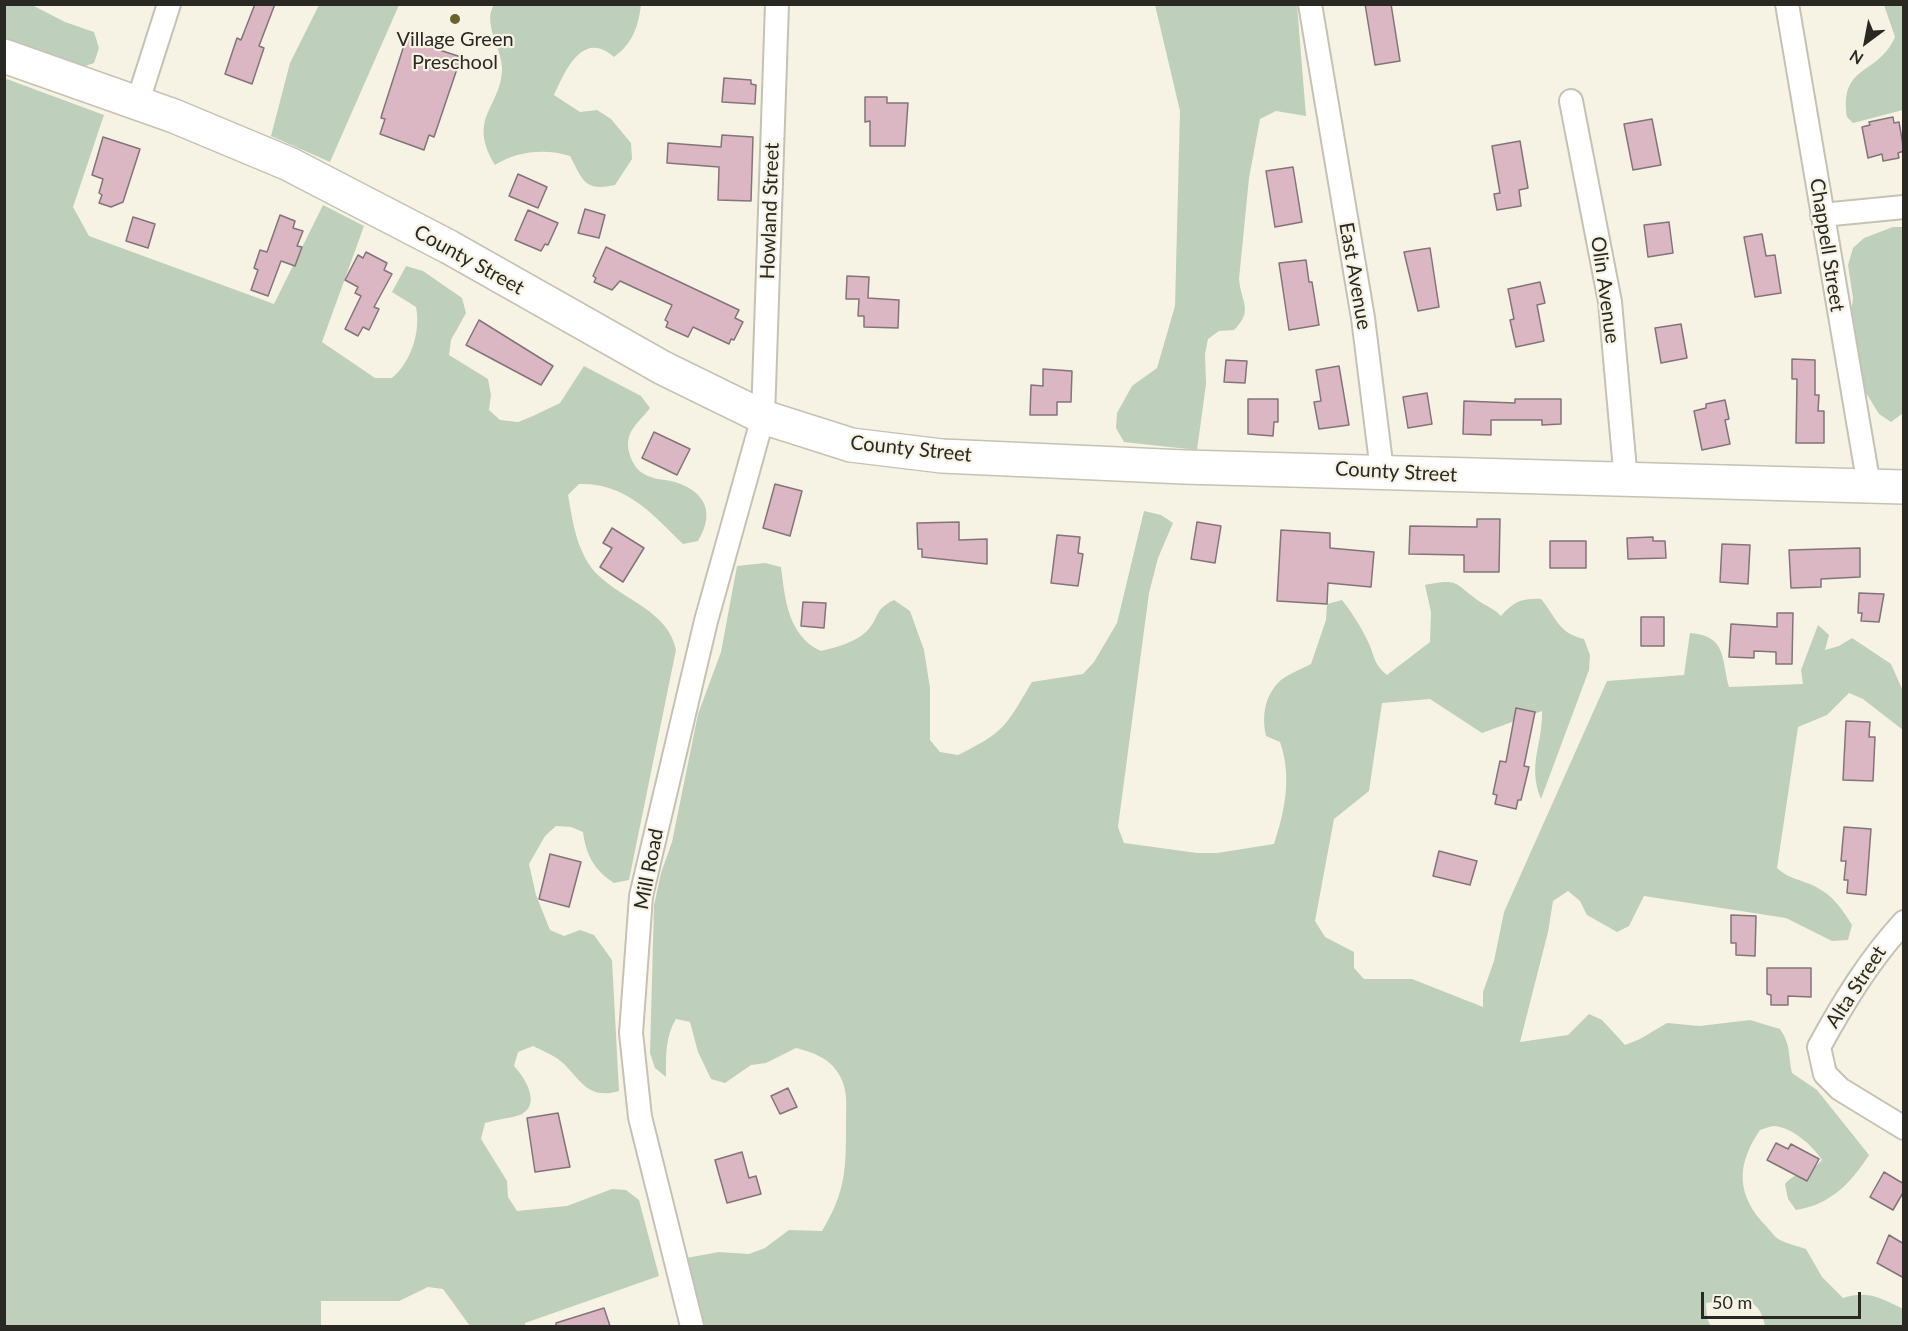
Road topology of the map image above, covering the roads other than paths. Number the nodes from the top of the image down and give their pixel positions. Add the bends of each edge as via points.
1 (169, 4) edge
2 (777, 4) edge
3 (1310, 4) edge
4 (1787, 4) edge
5 (4, 56) edge
6 (1570, 101) dead end
7 (137, 104) junction
8 (1904, 207) edge
9 (1822, 215) junction
10 (763, 417) junction
11 (1382, 471) junction
12 (1626, 481) junction
13 (1869, 486) junction
14 (1904, 487) edge
15 (1904, 922) edge
16 (1904, 1128) edge
17 (692, 1326) edge

1 - 7 street
2 - 10 street, Howland Street
3 - 11 street, East Avenue via 1363,318
4 - 9 street, Chappell Street
5 - 7 street, County Street
6 - 12 street, Olin Avenue via 1610,302
7 - 10 street, County Street via 289,164 449,247 663,368
8 - 9 street
9 - 13 street, Chappell Street
10 - 11 street, County Street via 851,445 942,456
10 - 17 street, Mill Road via 706,621 640,908 631,1033 640,1117
11 - 12 street, County Street
12 - 13 street, County Street
13 - 14 street, County Street
15 - 16 street, Alta Street via 1885,942 1819,1047 1825,1074 1840,1089

